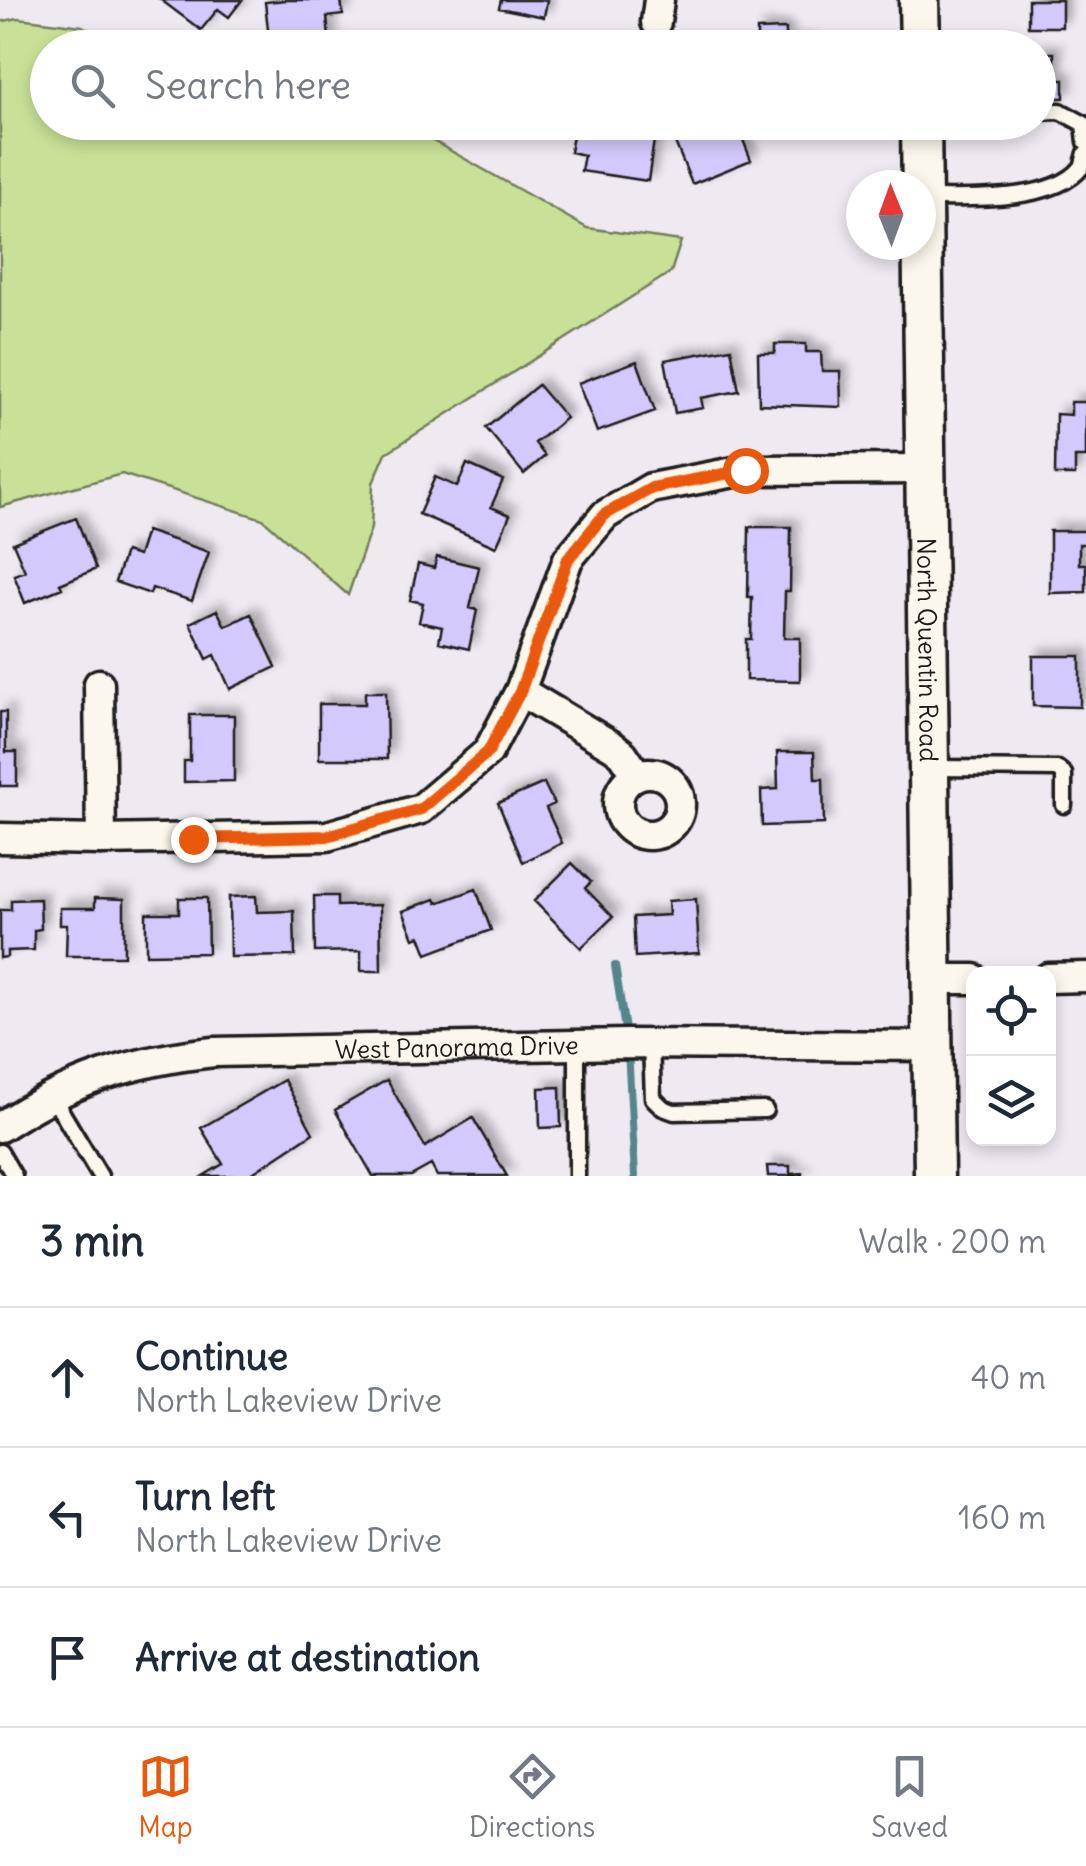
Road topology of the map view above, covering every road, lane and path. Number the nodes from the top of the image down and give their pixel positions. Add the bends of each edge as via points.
1 (919, 0) edge
2 (920, 30) edge
3 (1056, 111) edge
4 (921, 140) edge
5 (1086, 142) edge
6 (1086, 153) edge
7 (922, 170) edge
8 (936, 198) edge
9 (923, 260) edge
10 (925, 469) junction
11 (99, 684) dead end
12 (520, 692) junction
13 (928, 768) junction
14 (637, 775) dead end
15 (1064, 806) dead end
16 (0, 838) edge
17 (101, 840) junction
18 (1086, 977) edge
19 (966, 978) edge
20 (1056, 978) edge
21 (930, 979) junction
22 (651, 1044) junction
23 (576, 1045) junction
24 (931, 1046) junction
25 (51, 1096) junction
26 (764, 1110) dead end
27 (0, 1127) edge
28 (0, 1152) edge
29 (14, 1176) edge
30 (100, 1176) edge
31 (577, 1176) edge
32 (934, 1176) edge

1 - 2 main road
3 - 5 lane via 1084,124
4 - 7 main road, North Quentin Road
6 - 8 lane via 1082,167 1058,184 1020,196
9 - 10 main road, North Quentin Road
10 - 12 street via 745,470 652,488 604,515 568,559
10 - 13 main road, North Quentin Road
11 - 17 street
12 - 14 street via 614,747
12 - 17 street via 488,752 421,809 327,836
13 - 15 lane via 1058,769 1064,774
13 - 21 main road, North Quentin Road
16 - 17 street
18 - 20 street
19 - 21 street
21 - 24 main road, North Quentin Road
22 - 23 street, West Panorama Drive
22 - 24 street, West Panorama Drive
22 - 26 lane via 654,1098 662,1108
23 - 25 street, West Panorama Drive via 214,1052 123,1067
23 - 31 lane
24 - 32 main road, North Quentin Road
25 - 27 street, West Panorama Drive
25 - 30 lane
28 - 29 lane

